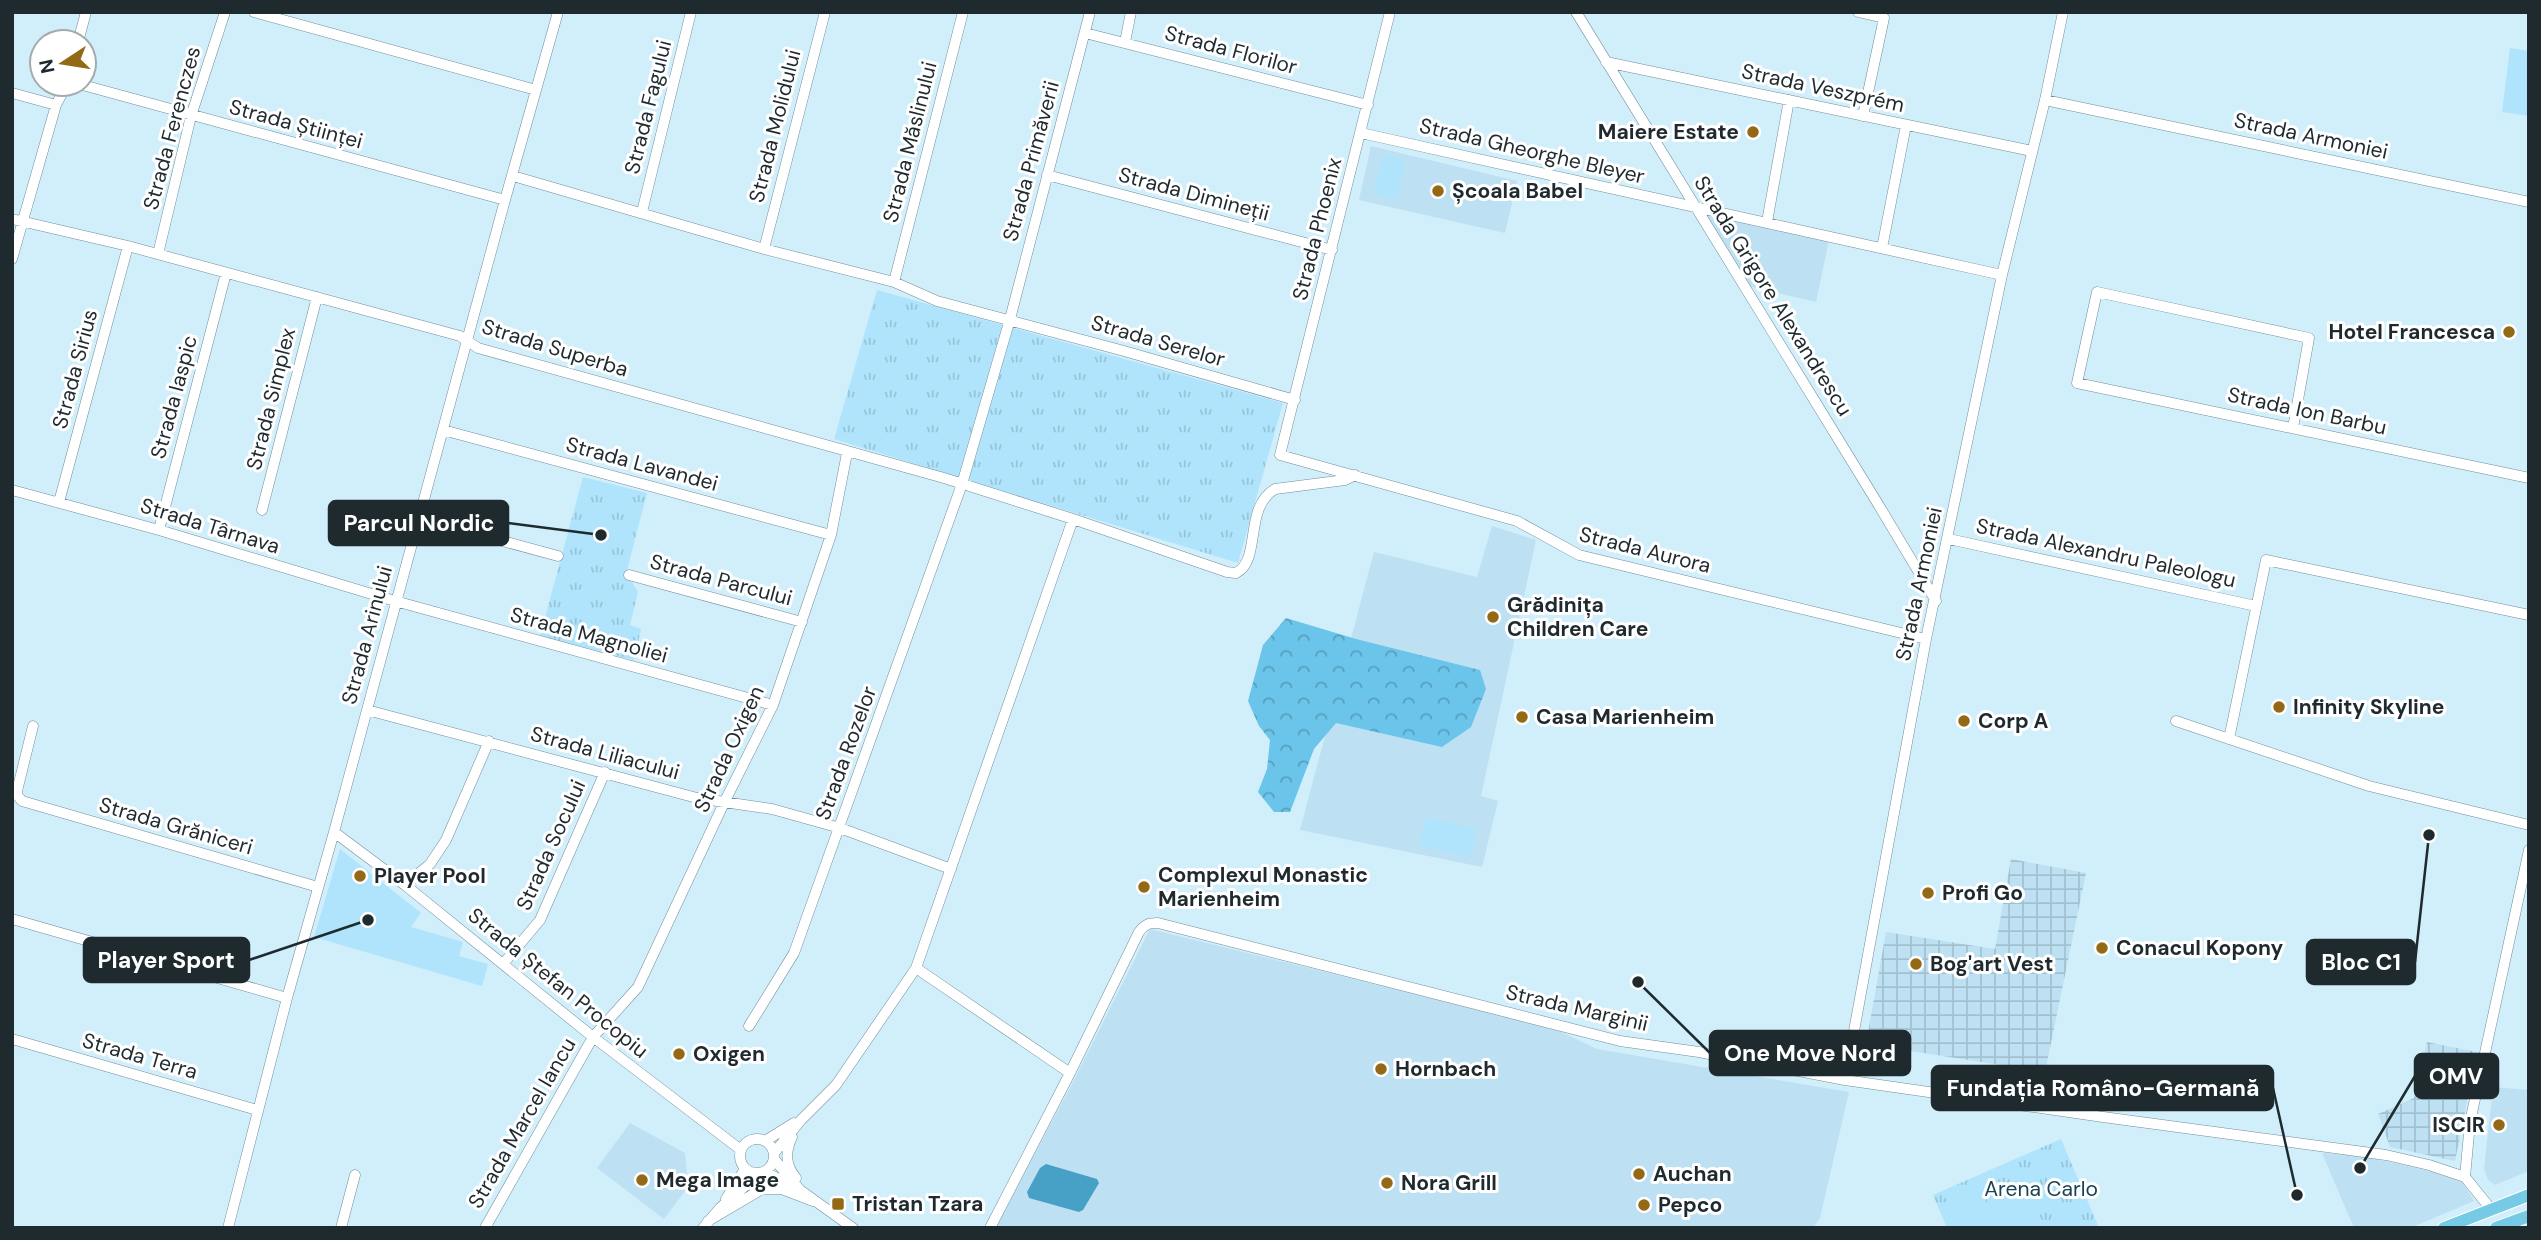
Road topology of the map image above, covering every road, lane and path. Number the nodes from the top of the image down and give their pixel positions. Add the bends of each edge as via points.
1 (225, 12) edge
2 (254, 12) edge
3 (558, 12) edge
4 (691, 12) edge
5 (825, 12) edge
6 (963, 12) edge
7 (1090, 12) edge
8 (1131, 12) edge
9 (1390, 12) edge
10 (1576, 12) edge
11 (1858, 12) edge
12 (2063, 12) edge
13 (1085, 33) junction
14 (1125, 42) junction
15 (1606, 62) junction
16 (98, 89) edge
17 (536, 90) junction
18 (12, 93) edge
19 (60, 98) edge
20 (1789, 100) junction
21 (2045, 100) junction
22 (56, 105) junction
23 (1368, 106) junction
24 (191, 116) junction
25 (1863, 116) junction
26 (1906, 125) junction
27 (1361, 133) junction
28 (2032, 151) junction
29 (1047, 175) junction
30 (513, 176) junction
31 (505, 200) junction
32 (2529, 202) edge
33 (1695, 207) junction
34 (642, 212) junction
35 (18, 220) edge
36 (1767, 222) junction
37 (128, 246) junction
38 (1882, 248) junction
39 (764, 249) junction
40 (1332, 250) junction
41 (158, 254) junction
42 (12, 259) edge
43 (226, 273) junction
44 (2002, 275) junction
45 (894, 282) junction
46 (317, 297) junction
47 (1010, 319) junction
48 (467, 340) junction
49 (1294, 400) junction
50 (2293, 428) junction
51 (443, 430) junction
52 (847, 453) junction
53 (1280, 455) joint
54 (1355, 475) junction
55 (2529, 478) edge
56 (962, 484) junction
57 (12, 490) edge
58 (59, 502) junction
59 (262, 510) dead end
60 (418, 518) junction
61 (1073, 519) junction
62 (159, 530) junction
63 (831, 535) junction
64 (1949, 539) junction
65 (558, 556) dead end
66 (629, 575) dead end
67 (396, 601) junction
68 (1936, 601) junction
69 (2256, 606) junction
70 (2529, 615) edge
71 (802, 622) junction
72 (1926, 639) junction
73 (773, 705) junction
74 (367, 709) junction
75 (2176, 721) dead end
76 (33, 726) dead end
77 (2229, 739) junction
78 (489, 741) junction
79 (605, 772) junction
80 (724, 803) junction
81 (2529, 825) edge
82 (840, 828) junction
83 (334, 832) junction
84 (2529, 850) edge
85 (951, 869) junction
86 (405, 885) junction
87 (318, 887) junction
88 (12, 919) edge
89 (503, 964) junction
90 (916, 968) junction
91 (286, 998) junction
92 (748, 1026) dead end
93 (593, 1037) junction
94 (12, 1039) edge
95 (1070, 1073) junction
96 (1845, 1080) junction
97 (257, 1110) junction
98 (801, 1120) junction
99 (726, 1136) junction
100 (749, 1141) junction
101 (765, 1141) junction
102 (741, 1150) junction
103 (774, 1156) junction
104 (745, 1169) junction
105 (762, 1173) junction
106 (355, 1175) dead end
107 (2465, 1177) junction
108 (800, 1190) junction
109 (2529, 1195) edge
110 (813, 1201) junction
111 (720, 1208) junction
112 (2490, 1208) junction
113 (2529, 1216) edge
114 (705, 1224) edge
115 (2504, 1226) edge
116 (849, 1227) edge
117 (228, 1228) edge
118 (341, 1228) edge
119 (485, 1228) edge
120 (990, 1228) edge
121 (2444, 1228) edge

1 - 24 street, Strada Ferenczes
2 - 17 street
3 - 17 street, Strada Arinului
4 - 34 street, Strada Fagului
5 - 39 street, Strada Molidului
6 - 45 street, Strada Măslinului
7 - 13 street, Strada Primăverii
8 - 14 street
9 - 23 street, Strada Phoenix
10 - 15 street, Strada Grigore Alexandrescu
11 - 25 street via 1884,18
12 - 21 street, Strada Armoniei
13 - 14 street, Strada Florilor
13 - 29 street, Strada Primăverii
14 - 23 street, Strada Florilor
15 - 20 street, Strada Veszprém
15 - 33 street, Strada Grigore Alexandrescu
16 - 24 street, Strada Științei
17 - 30 street, Strada Arinului
18 - 22 street
19 - 22 street
20 - 25 street, Strada Veszprém
20 - 36 street
21 - 28 street, Strada Armoniei
21 - 32 street, Strada Armoniei
22 - 35 street
23 - 27 street, Strada Phoenix
24 - 31 street, Strada Științei
24 - 41 street, Strada Ferenczes
25 - 26 street, Strada Veszprém
26 - 28 street, Strada Veszprém
26 - 38 street
27 - 33 street, Strada Gheorghe Bleyer
27 - 40 street, Strada Phoenix
28 - 44 street, Strada Armoniei
29 - 40 street, Strada Dimineții
29 - 47 street, Strada Primăverii
30 - 31 street, Strada Arinului
30 - 34 street
31 - 48 street, Strada Arinului
33 - 36 street, Strada Gheorghe Bleyer
33 - 68 street, Strada Grigore Alexandrescu
34 - 39 street, Strada Serelor
35 - 37 street, Strada Superba
35 - 42 street
36 - 38 street, Strada Gheorghe Bleyer
37 - 41 street, Strada Superba
37 - 58 street, Strada Sirius
38 - 44 street, Strada Gheorghe Bleyer
39 - 45 street, Strada Serelor
40 - 49 street, Strada Phoenix
41 - 43 street, Strada Superba
43 - 46 street, Strada Superba
43 - 62 street, Strada Iaspic
44 - 64 street, Strada Armoniei
45 - 47 street, Strada Serelor via 937,301
46 - 48 street, Strada Superba
46 - 59 street, Strada Simplex
47 - 49 street, Strada Serelor
47 - 56 street, Strada Primăverii
48 - 51 street, Strada Arinului
48 - 52 street, Strada Superba via 478,348
49 - 53 street, Strada Phoenix
50 - 50 street, Strada Ion Barbu via 2309,338 2096,292 2077,383
50 - 55 street, Strada Ion Barbu
51 - 60 street, Strada Arinului
51 - 63 street, Strada Lavandei
52 - 56 street, Strada Superba
52 - 63 street, Strada Oxigen
53 - 54 street, Strada Aurora
54 - 61 street, Strada Superba via 1270,492 1259,505 1246,564 1236,573
54 - 72 street, Strada Aurora via 1517,521 1579,555
56 - 61 street, Strada Superba
56 - 82 street, Strada Rozelor
57 - 58 street, Strada Târnava
58 - 62 street, Strada Târnava
60 - 65 street
60 - 67 street, Strada Arinului
61 - 85 street
62 - 67 street, Strada Târnava
63 - 71 street, Strada Oxigen
64 - 68 street, Strada Armoniei
64 - 69 street, Strada Alexandru Paleologu
66 - 71 street, Strada Parcului
67 - 73 street, Strada Magnoliei
67 - 74 street, Strada Arinului
68 - 72 street, Strada Armoniei
69 - 70 street via 2266,560
69 - 77 street
71 - 73 street, Strada Oxigen
72 - 96 street, Strada Armoniei
73 - 80 street, Strada Oxigen
74 - 78 street, Strada Liliacului
74 - 83 street, Strada Arinului
75 - 77 street
76 - 87 street, Strada Grăniceri via 17,791 22,801
77 - 81 street via 2369,786
78 - 79 street, Strada Liliacului
78 - 86 street via 446,840 430,864
79 - 80 street, Strada Liliacului
79 - 89 street, Strada Socului via 540,920
80 - 82 street, Strada Liliacului via 772,809
80 - 93 street, Strada Oxigen via 638,987
82 - 85 street, Strada Liliacului
82 - 92 street, Strada Rozelor via 794,953
83 - 86 street, Strada Ștefan Procopiu
83 - 87 street, Strada Arinului
84 - 107 street via 2470,1122
85 - 90 street
86 - 89 street, Strada Ștefan Procopiu
87 - 91 street, Strada Arinului
88 - 91 street
89 - 93 street, Strada Ștefan Procopiu
90 - 95 street
90 - 98 street via 836,1085
91 - 97 street, Strada Arinului
93 - 99 street, Strada Ștefan Procopiu
93 - 119 street, Strada Marcel Iancu
94 - 97 street, Strada Terra
95 - 96 street, Strada Marginii via 1139,932 1158,923 1591,1035
95 - 120 street, Strada Marginii
96 - 107 street, Strada Marginii via 2386,1155
97 - 117 street, Strada Arinului
98 - 101 street
98 - 103 street
98 - 110 street via 788,1145 787,1163
99 - 100 street, Strada Ștefan Procopiu
99 - 102 street, Strada Ștefan Procopiu
100 - 101 street
100 - 102 street
101 - 103 street
102 - 104 street
103 - 105 street
103 - 108 street
104 - 105 street
104 - 111 street
105 - 108 street
105 - 111 street
106 - 118 street
107 - 112 street
108 - 110 street
109 - 112 main road
110 - 114 street via 782,1189 762,1189
110 - 116 street
111 - 114 street
112 - 115 main road
112 - 121 main road
113 - 115 main road

